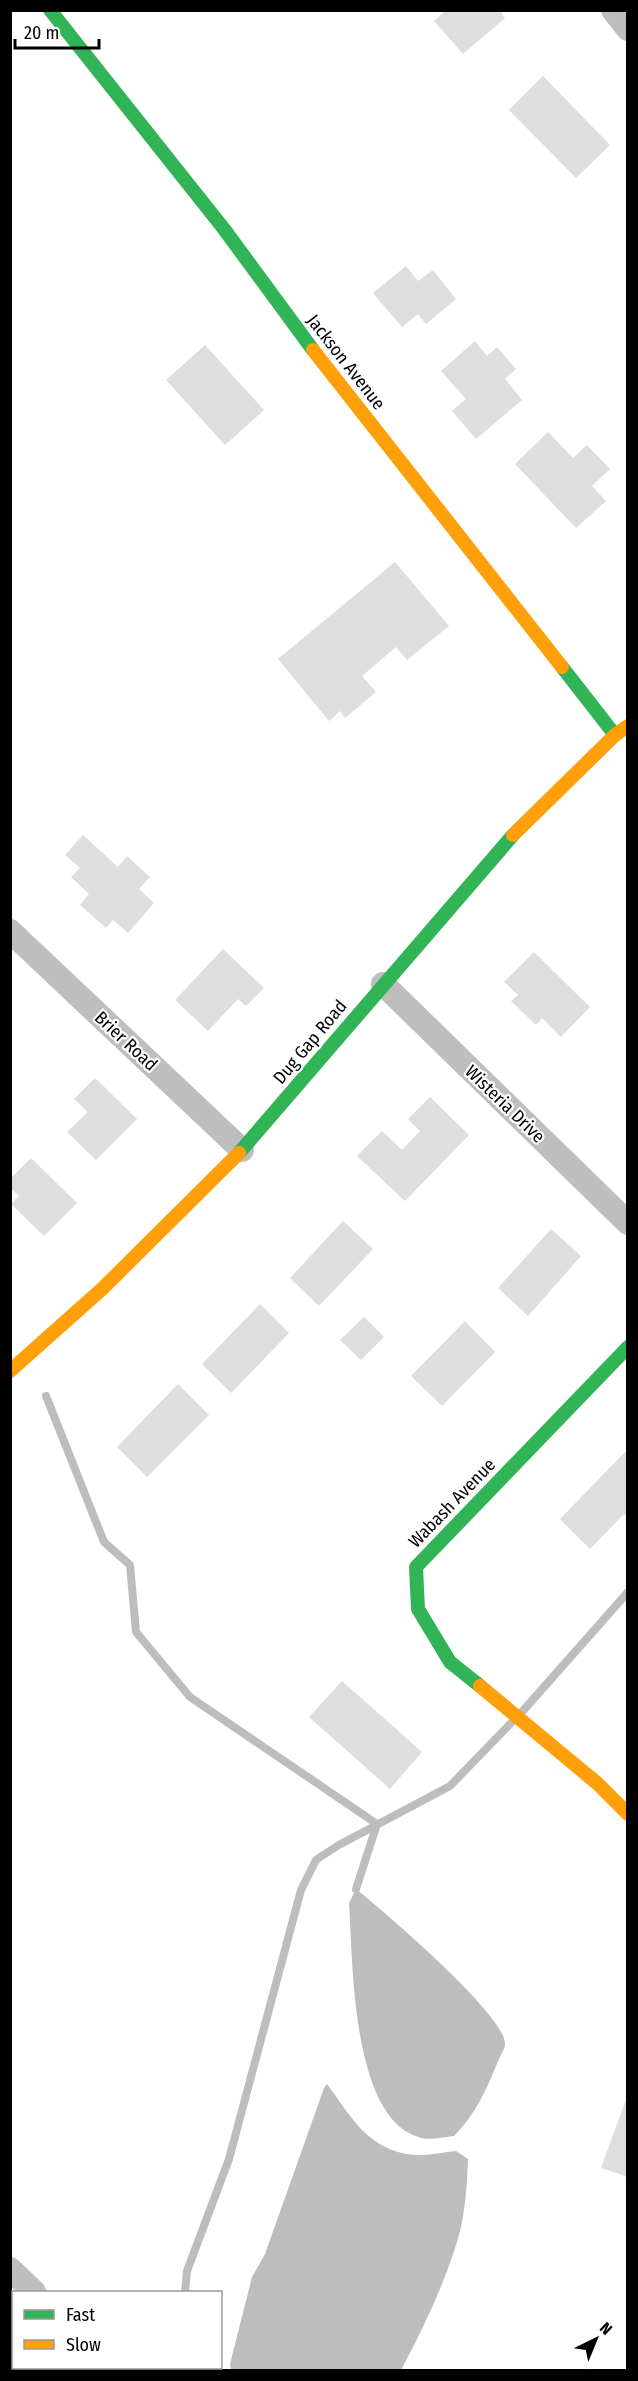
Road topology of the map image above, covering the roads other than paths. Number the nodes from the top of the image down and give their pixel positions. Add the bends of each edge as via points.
1 (50, 10) edge
2 (613, 10) edge
3 (627, 29) edge
4 (627, 726) edge
5 (615, 735) junction
6 (10, 931) edge
7 (383, 984) junction
8 (242, 1150) junction
9 (627, 1223) edge
10 (627, 1347) edge
11 (10, 1371) edge
12 (627, 1814) edge
13 (10, 2269) edge
14 (33, 2291) edge

1 - 5 street, Jackson Avenue
2 - 3 street
4 - 5 street, Dug Gap Road
5 - 7 street, Dug Gap Road via 506,843
6 - 8 street, Brier Road
7 - 8 street, Dug Gap Road
7 - 9 street, Wisteria Drive
8 - 11 street, Dug Gap Road via 102,1289
10 - 12 street, Wabash Avenue via 416,1567 418,1609 450,1662 598,1784
13 - 14 street

